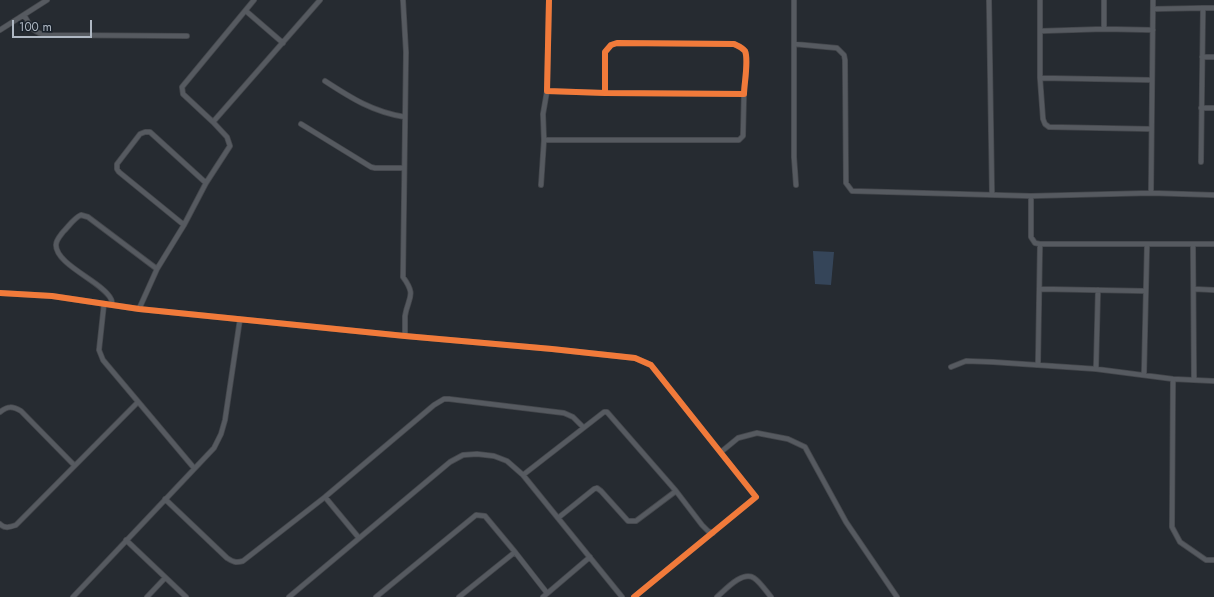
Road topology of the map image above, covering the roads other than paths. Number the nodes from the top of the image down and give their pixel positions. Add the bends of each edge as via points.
1 (47, 0) edge
2 (254, 0) edge
3 (320, 0) edge
4 (402, 0) edge
5 (549, 0) edge
6 (794, 0) edge
7 (989, 0) edge
8 (1040, 0) edge
9 (1104, 0) edge
10 (1153, 0) edge
11 (1202, 8) junction
12 (1214, 8) edge
13 (1153, 9) junction
14 (246, 10) junction
15 (24, 15) junction
16 (0, 30) edge
17 (1104, 30) junction
18 (1153, 30) junction
19 (1041, 31) junction
20 (187, 36) dead end
21 (283, 43) junction
22 (794, 44) junction
23 (1202, 57) junction
24 (1214, 57) edge
25 (1040, 78) junction
26 (1151, 80) junction
27 (324, 81) dead end
28 (547, 91) junction
29 (605, 93) junction
30 (744, 94) junction
31 (1201, 108) junction
32 (1214, 108) edge
33 (405, 117) junction
34 (213, 122) junction
35 (300, 124) dead end
36 (1151, 129) junction
37 (544, 140) junction
38 (1201, 162) dead end
39 (404, 168) junction
40 (206, 183) junction
41 (542, 185) dead end
42 (796, 185) dead end
43 (1151, 193) junction
44 (992, 195) junction
45 (1214, 195) edge
46 (1031, 196) junction
47 (184, 225) junction
48 (1040, 244) junction
49 (1147, 244) junction
50 (1214, 244) edge
51 (1193, 245) junction
52 (157, 269) junction
53 (1194, 289) junction
54 (1040, 290) junction
55 (1098, 290) junction
56 (1214, 290) edge
57 (1146, 291) junction
58 (0, 292) edge
59 (104, 304) junction
60 (112, 305) junction
61 (139, 309) junction
62 (240, 319) junction
63 (405, 336) junction
64 (1038, 364) junction
65 (951, 367) dead end
66 (1096, 369) junction
67 (1144, 375) junction
68 (1173, 379) junction
69 (1194, 379) junction
70 (1214, 381) edge
71 (138, 402) junction
72 (0, 412) edge
73 (583, 428) junction
74 (721, 452) junction
75 (74, 465) junction
76 (194, 468) junction
77 (523, 475) junction
78 (676, 491) junction
79 (325, 496) junction
80 (166, 499) junction
81 (558, 518) junction
82 (0, 524) edge
83 (713, 533) junction
84 (359, 538) junction
85 (126, 540) junction
86 (515, 552) junction
87 (590, 557) junction
88 (1214, 560) edge
89 (165, 578) junction
90 (545, 595) edge
91 (73, 597) edge
92 (147, 597) edge
93 (186, 597) edge
94 (289, 597) edge
95 (376, 597) edge
96 (459, 597) edge
97 (622, 597) edge
98 (634, 597) edge
99 (717, 597) edge
100 (771, 597) edge
101 (896, 597) edge

1 - 15 street
2 - 14 street
3 - 21 street
4 - 33 street via 406,52
5 - 28 street
6 - 22 street
7 - 44 street
8 - 19 street
9 - 17 street
10 - 13 street
11 - 12 street
11 - 13 street
11 - 23 street
13 - 18 street
14 - 21 street
14 - 34 street via 182,87 183,94
15 - 16 street
15 - 20 street via 37,34
17 - 18 street
17 - 19 street
18 - 26 street
19 - 25 street
21 - 34 street
22 - 42 street
22 - 44 street via 837,48 844,55 846,183 852,191
23 - 24 street
23 - 31 street
25 - 26 street
25 - 36 street via 1043,119 1050,127
26 - 36 street
27 - 33 street via 358,102
28 - 29 street
28 - 37 street via 543,114
29 - 30 street
29 - 30 street via 605,52 617,43 734,44 745,52
30 - 37 street via 744,136 739,140
31 - 32 street
31 - 38 street
33 - 39 street
34 - 40 street via 227,137 230,146
35 - 39 street via 371,167
36 - 43 street
37 - 41 street
39 - 63 street via 403,277 412,293 405,316
40 - 47 street
40 - 47 street via 150,132 140,134 117,164 119,172
43 - 45 street
43 - 46 street
44 - 46 street
46 - 48 street via 1031,237 1034,243
47 - 52 street
48 - 49 street
48 - 54 street
49 - 51 street
49 - 57 street
50 - 51 street
51 - 53 street
52 - 60 street via 88,217 82,215 74,219 58,238 58,253 104,291 112,299
52 - 61 street
53 - 56 street
53 - 69 street
54 - 55 street
54 - 64 street
55 - 57 street
55 - 66 street
57 - 67 street
58 - 59 street
59 - 60 street
59 - 71 street via 99,350 103,360
60 - 61 street
61 - 62 street
62 - 63 street
62 - 76 street via 226,420 214,448
63 - 74 street via 641,360 651,365
64 - 65 street via 966,361
64 - 66 street
66 - 67 street
67 - 68 street
68 - 69 street
68 - 88 street via 1172,527 1180,542 1206,560
69 - 70 street
71 - 75 street
71 - 76 street
72 - 75 street via 7,407 20,411
73 - 77 street
73 - 78 street via 607,412
73 - 79 street via 573,417 564,413 444,399
74 - 83 street via 756,497
74 - 101 street via 738,438 758,433 788,439 805,447 846,522
75 - 82 street via 16,525 8,527
76 - 80 street
77 - 81 street
77 - 84 street via 502,458 477,454 463,455 450,462
78 - 81 street via 632,522 628,521 597,488
78 - 83 street via 702,525
79 - 80 street via 238,563 227,558
79 - 84 street
80 - 85 street
81 - 87 street
83 - 98 street
84 - 94 street
85 - 89 street
85 - 91 street
86 - 90 street
86 - 95 street via 485,516 476,515
86 - 96 street
87 - 90 street
87 - 97 street
89 - 92 street
89 - 93 street
99 - 100 street via 740,578 749,576 754,578

